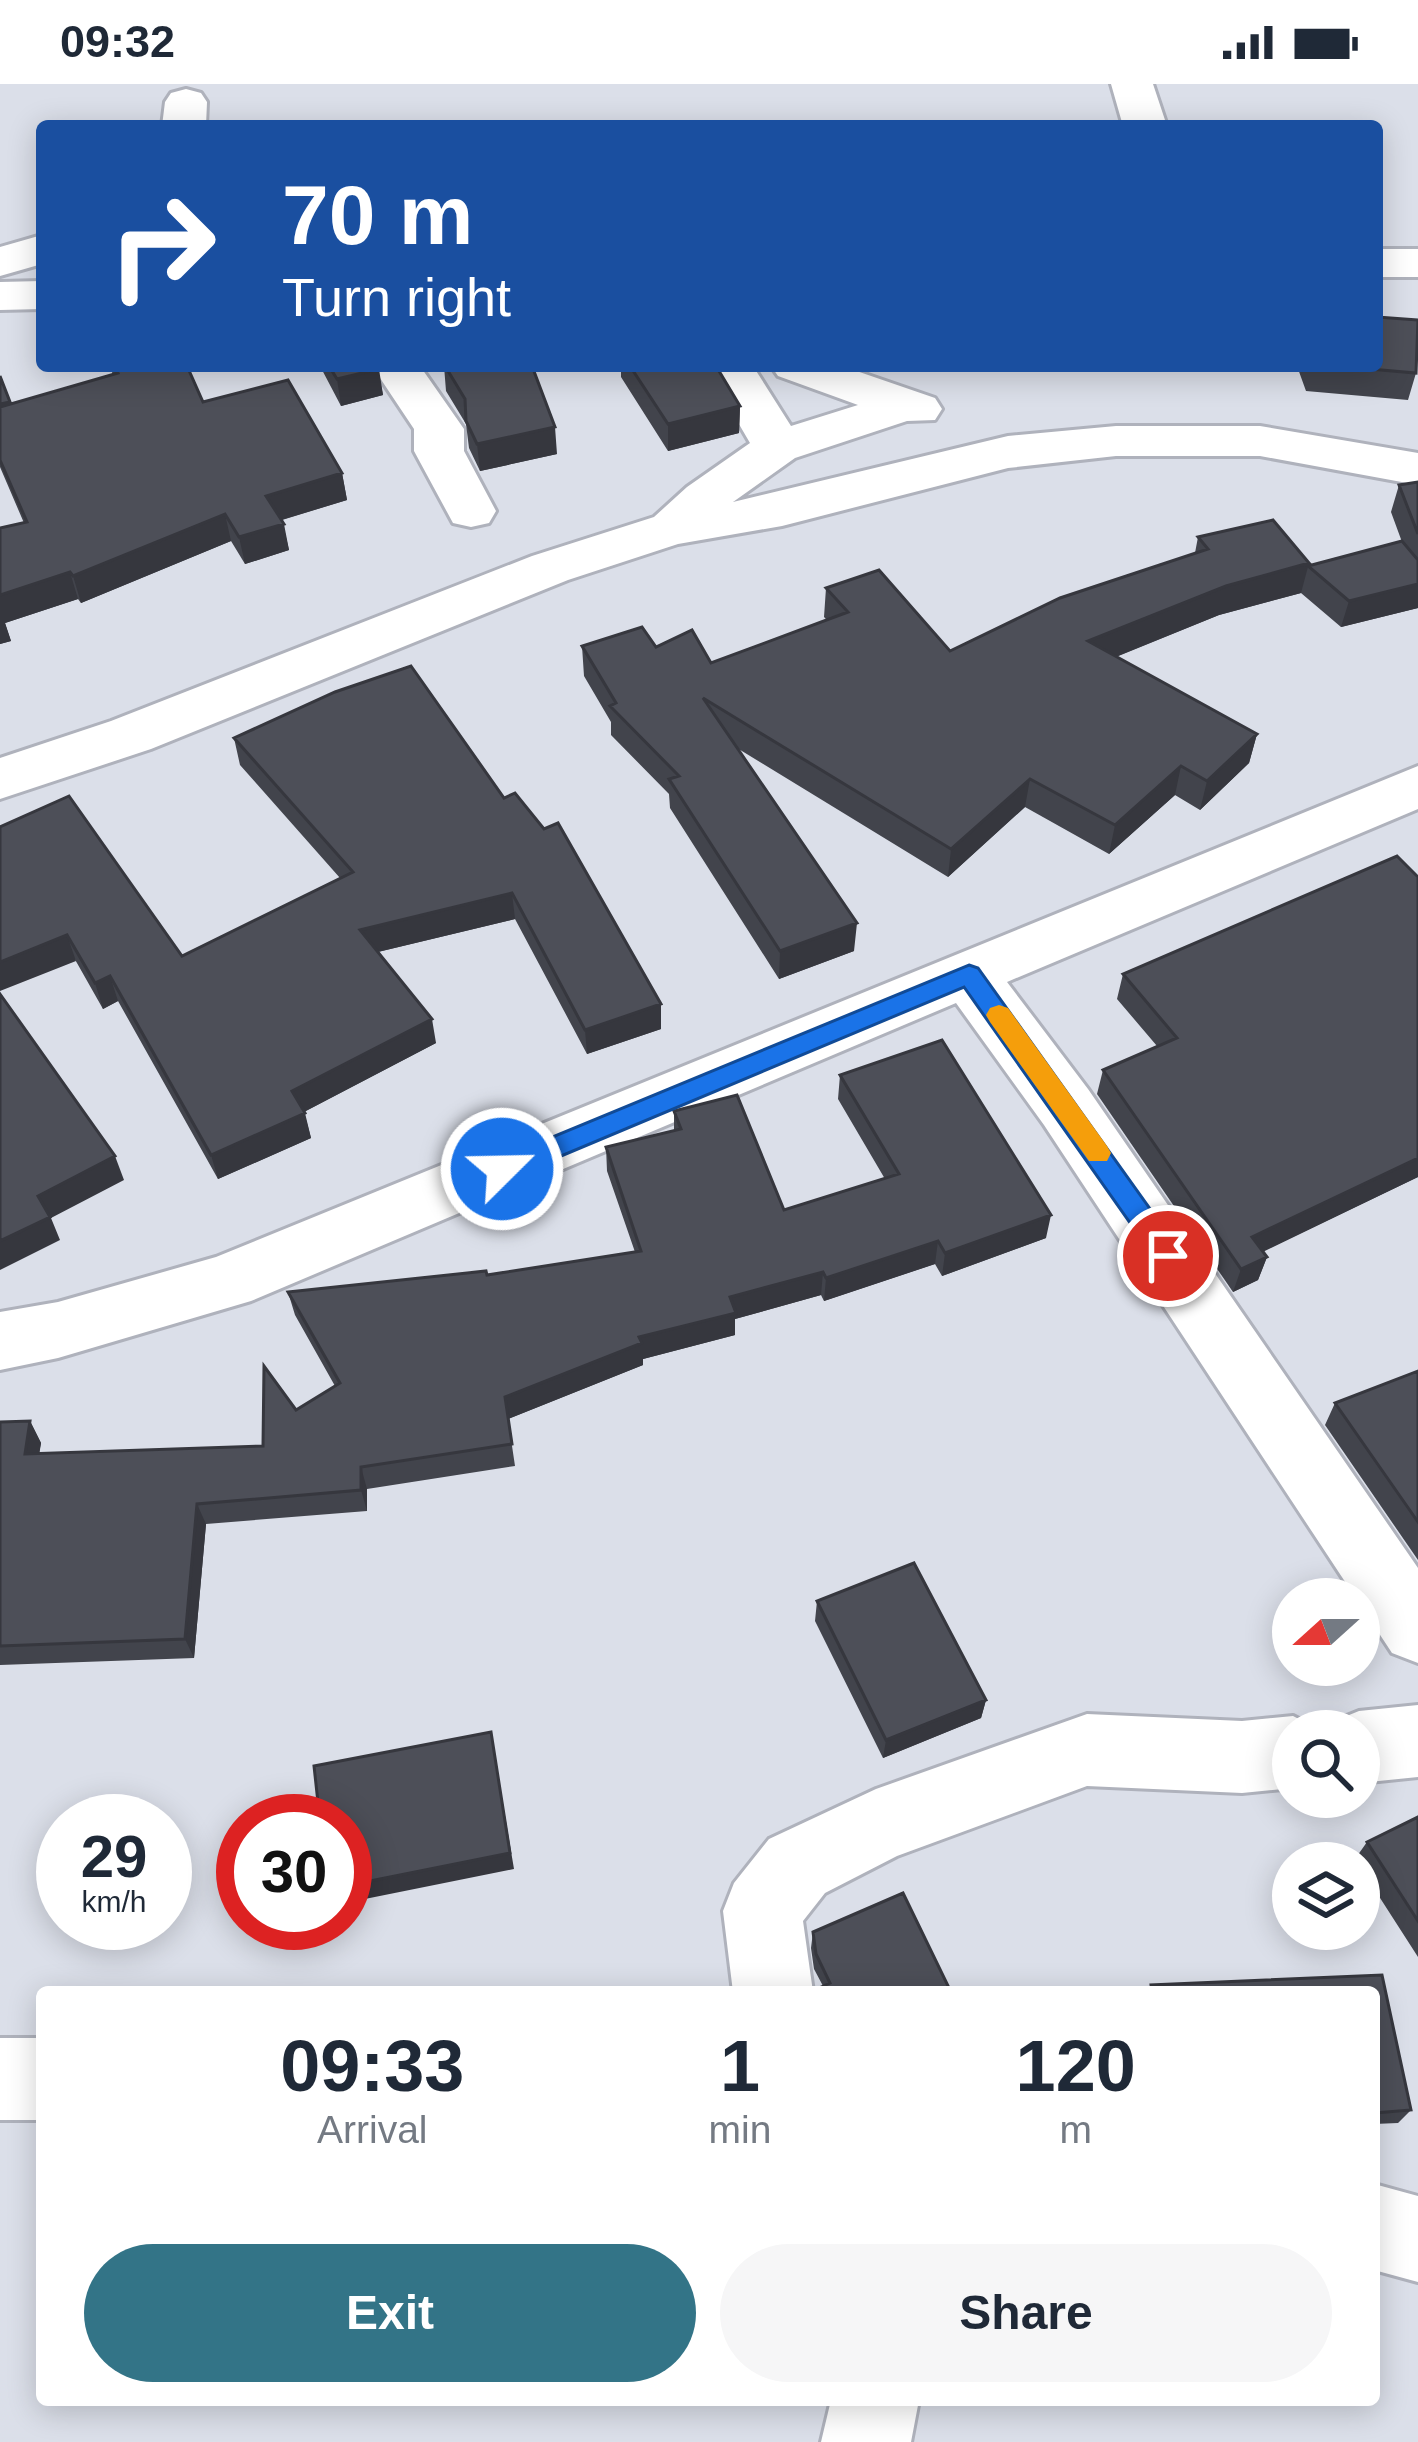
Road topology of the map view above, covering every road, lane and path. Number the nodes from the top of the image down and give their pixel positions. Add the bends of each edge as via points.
1 (1132, 84) edge
2 (1143, 120) edge
3 (36, 251) edge
4 (0, 262) edge
5 (1383, 263) edge
6 (1418, 263) edge
7 (36, 295) edge
8 (0, 296) edge
9 (400, 372) edge
10 (733, 372) edge
11 (812, 372) edge
12 (907, 405) junction
13 (777, 447) junction
14 (1008, 452) junction
15 (1418, 469) edge
16 (471, 511) dead end
17 (671, 529) junction
18 (0, 779) edge
19 (1418, 786) edge
20 (969, 975) junction
21 (0, 1341) edge
22 (1418, 1629) edge
23 (1418, 1742) edge
24 (1380, 1745) edge
25 (1272, 1754) edge
26 (772, 1986) edge
27 (0, 2079) edge
28 (36, 2079) edge
29 (1380, 2230) edge
30 (1418, 2239) edge
31 (874, 2406) edge
32 (866, 2442) edge

1 - 2 main road
3 - 4 main road
5 - 6 main road
7 - 8 main road
9 - 16 main road via 439,429 439,451
10 - 13 main road
11 - 12 main road
12 - 13 main road
12 - 14 main road
13 - 17 main road
14 - 15 main road via 1116,441 1260,441
14 - 17 main road via 782,510
17 - 18 main road
19 - 20 main road
20 - 21 main road via 227,1281
20 - 22 main road
23 - 24 main road
25 - 26 main road via 1087,1750 876,1826 796,1866 762,1911
27 - 28 main road
29 - 30 main road
31 - 32 main road

